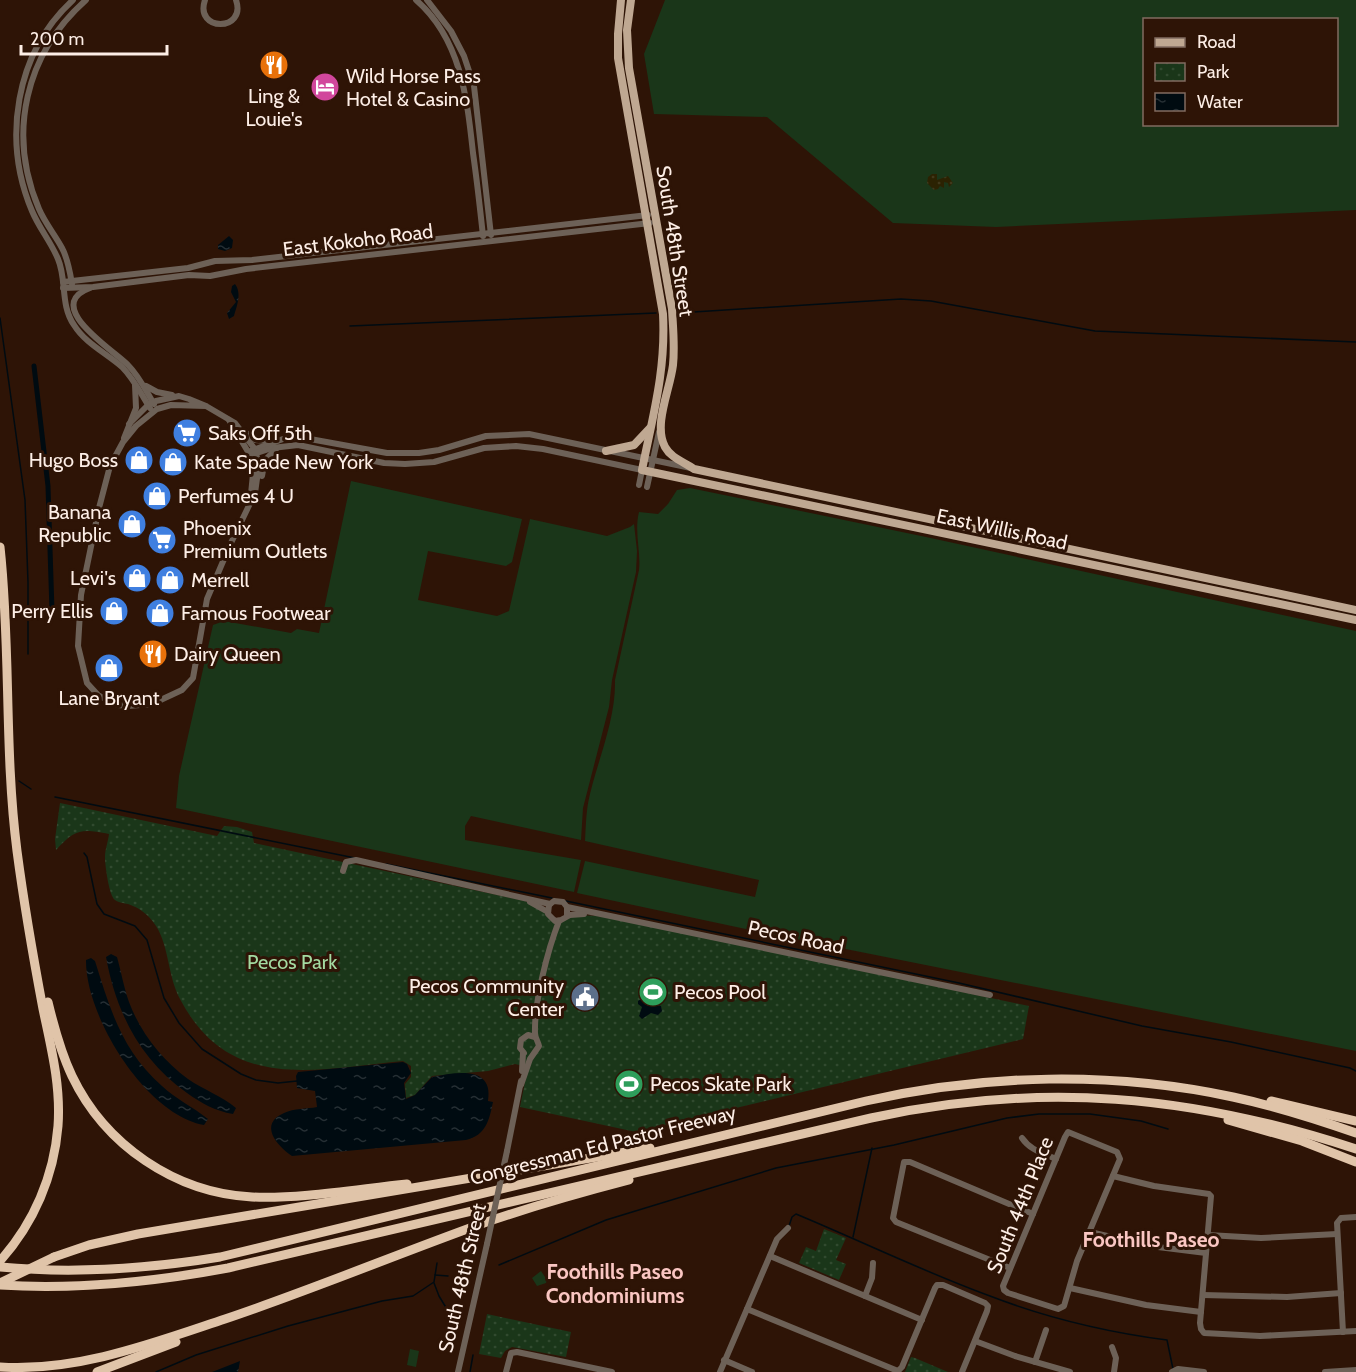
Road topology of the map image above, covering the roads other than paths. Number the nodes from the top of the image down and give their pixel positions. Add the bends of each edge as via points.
1 (73, 0) edge
2 (205, 0) edge
3 (236, 0) edge
4 (416, 0) edge
5 (427, 0) edge
6 (621, 0) edge
7 (631, 0) edge
8 (82, 1) edge
9 (20, 144) junction
10 (656, 218) junction
11 (646, 219) junction
12 (491, 233) junction
13 (483, 234) junction
14 (492, 241) junction
15 (484, 242) junction
16 (310, 254) junction
17 (311, 262) junction
18 (192, 267) junction
19 (193, 276) junction
20 (72, 284) junction
21 (63, 285) junction
22 (93, 287) junction
23 (128, 374) junction
24 (142, 382) junction
25 (179, 396) junction
26 (150, 403) junction
27 (206, 406) junction
28 (155, 410) junction
29 (229, 420) junction
30 (129, 424) junction
31 (651, 427) junction
32 (240, 429) junction
33 (659, 432) junction
34 (283, 438) junction
35 (545, 438) junction
36 (123, 442) junction
37 (280, 446) junction
38 (543, 449) junction
39 (439, 450) junction
40 (606, 451) junction
41 (252, 452) junction
42 (644, 459) junction
43 (441, 460) junction
44 (653, 461) junction
45 (694, 469) junction
46 (642, 470) junction
47 (651, 472) junction
48 (639, 484) dead end
49 (647, 487) dead end
50 (255, 493) junction
51 (250, 504) junction
52 (0, 547) edge
53 (1144, 565) junction
54 (1142, 575) junction
55 (1356, 610) edge
56 (1356, 620) edge
57 (343, 871) dead end
58 (522, 897) junction
59 (550, 904) junction
60 (567, 906) junction
61 (548, 912) junction
62 (595, 913) junction
63 (567, 915) junction
64 (27, 919) junction
65 (552, 919) junction
66 (560, 921) junction
67 (551, 944) junction
68 (990, 995) dead end
69 (536, 1012) junction
70 (526, 1036) junction
71 (535, 1037) junction
72 (523, 1053) junction
73 (532, 1054) junction
74 (521, 1085) junction
75 (1236, 1097) junction
76 (1167, 1104) junction
77 (1356, 1121) edge
78 (1356, 1133) edge
79 (719, 1136) junction
80 (1022, 1138) dead end
81 (1356, 1149) edge
82 (725, 1154) junction
83 (1056, 1159) junction
84 (1356, 1162) edge
85 (1113, 1176) junction
86 (475, 1177) junction
87 (1033, 1214) junction
88 (1356, 1217) edge
89 (788, 1228) dead end
90 (1090, 1232) junction
91 (1337, 1234) junction
92 (1208, 1235) junction
93 (1206, 1253) junction
94 (770, 1256) junction
95 (0, 1261) edge
96 (873, 1263) dead end
97 (0, 1268) edge
98 (1010, 1268) junction
99 (0, 1284) edge
100 (1070, 1288) junction
101 (1341, 1293) junction
102 (1203, 1295) junction
103 (865, 1296) junction
104 (747, 1309) junction
105 (253, 1310) junction
106 (1201, 1312) junction
107 (922, 1320) junction
108 (1046, 1330) dead end
109 (1356, 1331) edge
110 (1343, 1332) junction
111 (975, 1341) junction
112 (1113, 1347) dead end
113 (724, 1360) junction
114 (1035, 1362) junction
115 (0, 1367) edge
116 (1356, 1370) edge
117 (898, 1371) edge
118 (1172, 1371) edge
119 (97, 1372) edge
120 (458, 1372) edge
121 (506, 1372) edge
122 (612, 1372) edge
123 (720, 1372) edge
124 (752, 1372) edge
125 (962, 1372) edge
126 (1070, 1372) edge
127 (1114, 1372) edge
128 (1204, 1372) edge
129 (1325, 1372) edge

1 - 9 street via 47,30 24,76 18,102
2 - 3 street via 206,16 220,25 235,16
4 - 13 street via 446,38 466,90
5 - 12 street via 451,31 474,86
6 - 11 main road, South 48th Street via 618,58
7 - 10 main road, South 48th Street via 627,30 629,68
8 - 9 street via 41,56 26,105
9 - 20 street via 30,186 67,259
9 - 21 street via 22,186 59,260
10 - 11 street, East Kokoho Road
10 - 33 main road, South 48th Street via 674,341 673,366
11 - 12 street, East Kokoho Road
11 - 14 street, East Kokoho Road
11 - 31 main road, South 48th Street via 664,340
12 - 13 street, East Kokoho Road
12 - 14 street
13 - 15 street
13 - 16 street, East Kokoho Road
14 - 15 street, East Kokoho Road
15 - 17 street, East Kokoho Road
16 - 17 street
16 - 18 street, East Kokoho Road via 215,261
17 - 19 street, East Kokoho Road
18 - 19 street
18 - 20 street, East Kokoho Road
19 - 22 street, East Kokoho Road
20 - 21 street, East Kokoho Road
20 - 22 street, East Kokoho Road
21 - 23 street via 69,318 76,330
22 - 24 street via 77,297 74,312 83,326 128,364
23 - 26 street
23 - 30 street via 135,384 136,400
24 - 25 street via 157,392
24 - 26 street
25 - 26 street
25 - 27 street
26 - 28 street
26 - 30 street
27 - 28 street via 171,405
27 - 29 street
28 - 36 street
29 - 32 street
29 - 41 street
30 - 36 street
31 - 40 main road via 634,445
31 - 42 main road, South 48th Street
32 - 34 street, East Willis Road via 258,441
32 - 41 street
33 - 44 street, South 48th Street
33 - 45 main road via 669,453
34 - 39 street, East Willis Road via 315,439 387,453
34 - 41 street
35 - 38 street
35 - 39 street, East Willis Road via 529,434 492,436
35 - 40 street, East Willis Road
36 - 51 street via 110,466 95,522 78,634 87,682 107,700 128,706 152,704 182,690 193,678 207,599
37 - 41 street
37 - 43 street via 317,447 399,464
37 - 50 street via 265,460
38 - 43 street via 502,446
38 - 46 street
39 - 43 street
40 - 42 street, East Willis Road
41 - 50 street via 259,478
41 - 51 street
42 - 44 street, East Willis Road
42 - 46 main road, South 48th Street
44 - 45 street, East Willis Road
44 - 47 street, South 48th Street
45 - 53 main road, East Willis Road
46 - 47 main road, East Willis Road
46 - 48 street, South 48th Street
47 - 49 street, South 48th Street
47 - 54 main road, East Willis Road
50 - 51 street
52 - 64 highway via 13,815
53 - 54 main road
53 - 55 main road, East Willis Road
54 - 56 main road, East Willis Road
57 - 58 street via 346,862 356,860
58 - 59 street
58 - 61 street
59 - 60 street via 558,901
59 - 61 street
60 - 62 street, Pecos Road
60 - 63 street
61 - 65 street
62 - 63 street, Pecos Road
62 - 68 street, Pecos Road
63 - 66 street
64 - 86 highway via 55,1028 73,1078 109,1130 159,1169 209,1190 260,1197
64 - 95 highway via 56,1075 59,1118 54,1155 37,1207
65 - 66 street
65 - 67 street
66 - 67 street
67 - 69 street
69 - 70 street
69 - 71 street
70 - 71 street
70 - 72 street via 519,1044
71 - 73 street via 539,1046
72 - 73 street
72 - 74 street, South 48th Street
73 - 74 street, South 48th Street
74 - 120 street, South 48th Street, bridge
75 - 77 highway via 1277,1102
75 - 78 highway, Congressman Ed Pastor Freeway
75 - 79 highway, Congressman Ed Pastor Freeway via 1131,1082 1006,1080 883,1097
76 - 81 highway, Congressman Ed Pastor Freeway via 1271,1123
76 - 82 highway, Congressman Ed Pastor Freeway via 1063,1097 966,1102 888,1114
76 - 84 highway via 1267,1130
79 - 86 highway
79 - 97 highway, Congressman Ed Pastor Freeway via 219,1257 114,1269
80 - 83 street via 1035,1150
82 - 99 highway, Congressman Ed Pastor Freeway via 211,1272 115,1284
82 - 105 highway via 514,1213
83 - 85 street, South 44th Place via 1068,1132 1117,1152 1120,1155
83 - 87 street, South 44th Place
85 - 90 street
85 - 92 street via 1209,1194
86 - 99 highway, bridge via 89,1245 54,1257
87 - 98 street, South 44th Place
87 - 98 street via 904,1162 893,1218 896,1222
88 - 91 street via 1338,1220
89 - 94 street via 777,1239
90 - 93 street
90 - 100 street
91 - 92 street via 1261,1238
91 - 101 street
92 - 93 street
93 - 102 street
94 - 103 street
94 - 104 street
96 - 103 street
98 - 100 street, South 44th Place via 1004,1290 1024,1298 1061,1309
100 - 106 street via 1136,1304
101 - 102 street via 1275,1298
101 - 110 street
102 - 106 street
103 - 107 street
104 - 113 street
104 - 117 street
105 - 115 highway via 83,1365 38,1370
105 - 119 highway
106 - 110 street via 1202,1331 1208,1334
107 - 111 street via 937,1285 943,1285 988,1306
107 - 117 street
108 - 114 street
109 - 110 street
111 - 114 street
111 - 125 street
112 - 127 street
113 - 123 street
113 - 124 street
114 - 126 street
116 - 129 street
118 - 128 street
121 - 122 street via 512,1353 517,1352

